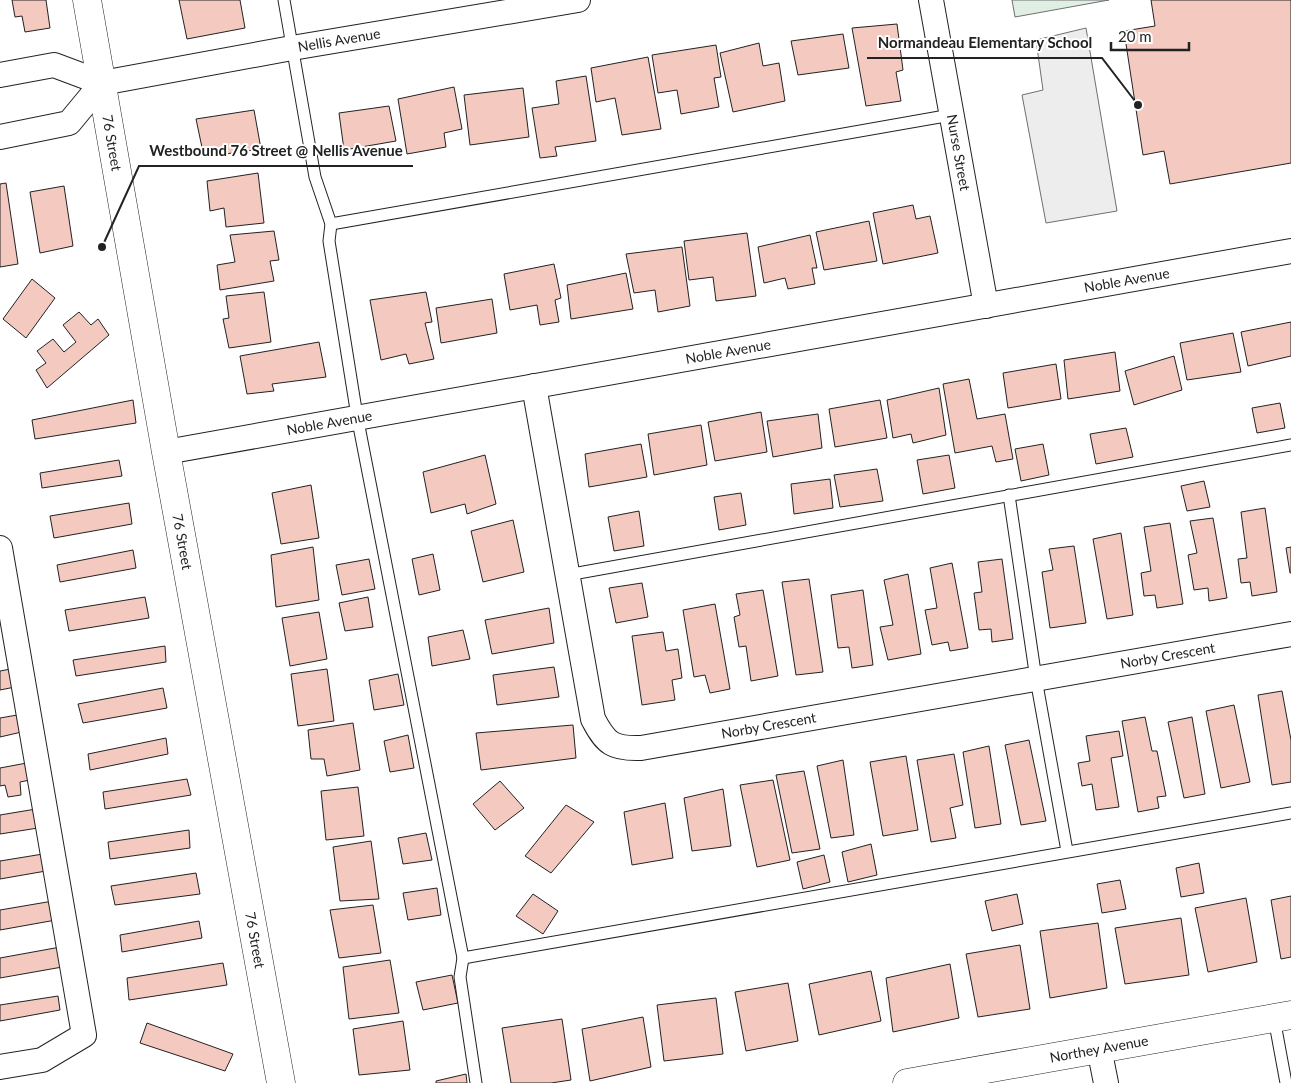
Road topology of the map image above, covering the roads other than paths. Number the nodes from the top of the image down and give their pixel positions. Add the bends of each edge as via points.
1 (87, 0) edge
2 (284, 0) edge
3 (578, 0) edge
4 (931, 0) edge
5 (292, 48) junction
6 (0, 75) edge
7 (102, 83) junction
8 (951, 116) junction
9 (0, 137) edge
10 (331, 224) junction
11 (1291, 251) edge
12 (986, 306) junction
13 (534, 386) junction
14 (357, 416) junction
15 (1291, 445) edge
16 (166, 452) junction
17 (1009, 495) junction
18 (0, 548) edge
19 (568, 575) junction
20 (1291, 634) edge
21 (1036, 679) junction
22 (1291, 813) edge
23 (1067, 851) junction
24 (463, 958) junction
25 (1283, 1017) edge
26 (1100, 1048) junction
27 (0, 1067) edge
28 (281, 1083) edge
29 (476, 1083) edge
30 (907, 1083) edge
31 (1106, 1083) edge
32 (1286, 1083) edge

1 - 7 street, 76 Street
2 - 5 lane
3 - 5 street, Nellis Avenue
4 - 8 street, Nurse Street
5 - 7 street, Nellis Avenue
5 - 10 lane via 315,177
6 - 7 street via 54,65
7 - 9 street via 69,124
7 - 16 street, 76 Street
8 - 10 lane
8 - 12 street, Nurse Street
10 - 14 lane via 329,241
11 - 12 street, Noble Avenue
12 - 13 street, Noble Avenue
13 - 14 street, Noble Avenue
13 - 19 street, Norby Crescent
14 - 16 street, Noble Avenue
14 - 24 lane
15 - 17 lane
16 - 28 street, 76 Street
17 - 19 lane
17 - 21 lane
18 - 27 street via 84,1035 42,1060
19 - 21 street, Norby Crescent via 593,719 606,741 627,749
20 - 21 street, Norby Crescent
21 - 23 lane
22 - 23 lane
23 - 24 lane
24 - 29 lane via 460,977
25 - 26 street, Northey Avenue
25 - 32 lane
26 - 30 street, Northey Avenue
26 - 31 street

